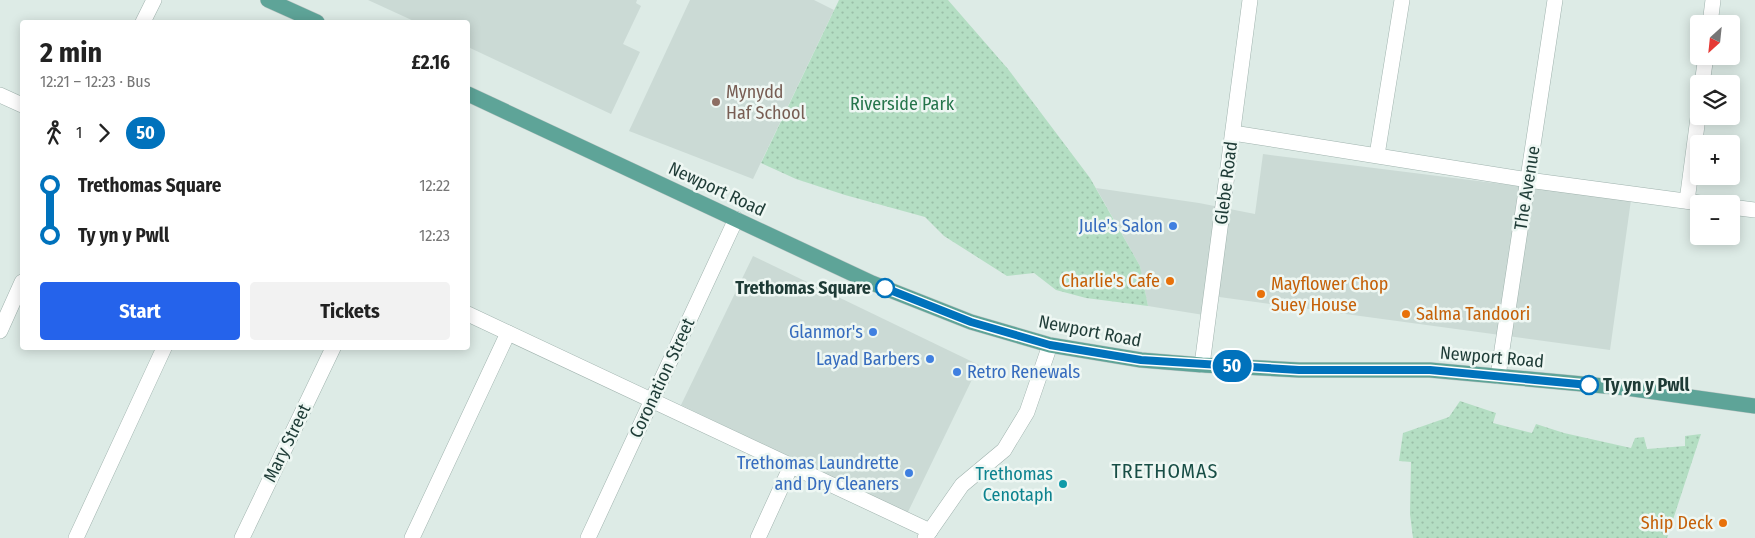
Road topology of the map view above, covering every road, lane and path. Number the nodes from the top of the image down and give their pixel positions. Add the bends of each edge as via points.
1 (154, 0) edge
2 (268, 0) edge
3 (1250, 0) edge
4 (1402, 0) edge
5 (1555, 0) edge
6 (1713, 0) edge
7 (1711, 15) edge
8 (144, 20) edge
9 (313, 20) edge
10 (0, 95) edge
11 (470, 95) edge
12 (20, 104) edge
13 (1697, 125) edge
14 (1233, 132) junction
15 (1377, 155) junction
16 (1528, 180) junction
17 (1687, 201) junction
18 (1690, 201) edge
19 (1740, 208) edge
20 (1755, 210) edge
21 (736, 218) junction
22 (20, 286) edge
23 (470, 315) edge
24 (0, 331) edge
25 (508, 333) junction
26 (1050, 345) junction
27 (163, 350) edge
28 (332, 350) edge
29 (1202, 365) junction
30 (1498, 376) junction
31 (653, 400) junction
32 (1755, 406) edge
33 (791, 466) junction
34 (927, 534) edge
35 (76, 538) edge
36 (242, 538) edge
37 (412, 538) edge
38 (588, 538) edge
39 (758, 538) edge

1 - 8 street
2 - 9 main road
3 - 14 street, Glebe Road
4 - 15 street
5 - 16 street, The Avenue
6 - 7 street
10 - 12 street
11 - 21 main road, Newport Road
13 - 17 street
14 - 15 street
14 - 29 street, Glebe Road
15 - 16 street
16 - 17 street
16 - 30 street, The Avenue
17 - 18 street
19 - 20 street
21 - 26 main road, Newport Road via 910,299 971,322
21 - 31 street, Coronation Street
22 - 24 street
23 - 25 street
25 - 31 street
25 - 37 street
26 - 29 main road, Newport Road via 1141,360
26 - 34 street via 1027,412 1004,450 962,485
27 - 35 street
28 - 36 street, Mary Street
29 - 30 main road, Newport Road via 1299,370 1430,370
30 - 32 main road, Newport Road via 1626,388
31 - 33 street
31 - 38 street, Coronation Street
33 - 34 street
33 - 39 street

